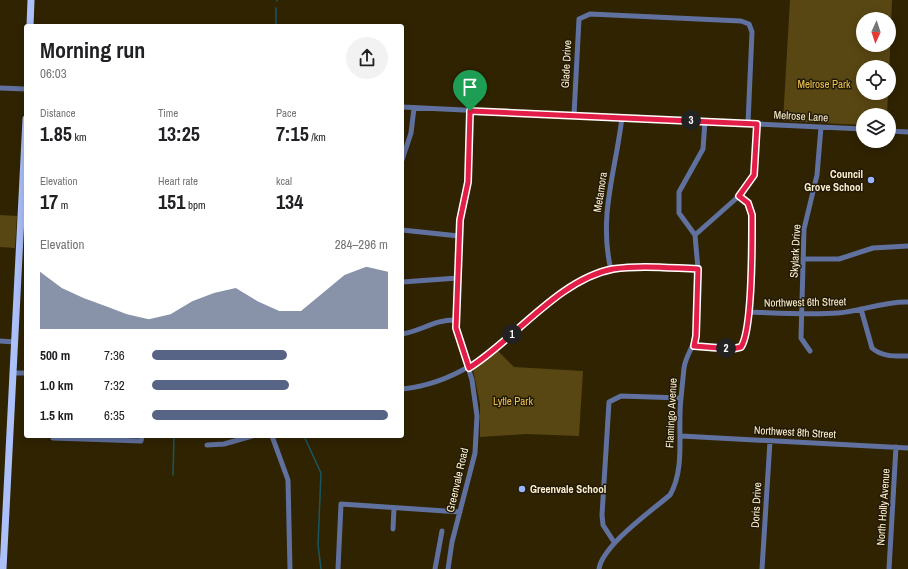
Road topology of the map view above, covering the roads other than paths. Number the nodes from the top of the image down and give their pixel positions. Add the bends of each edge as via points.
1 (32, 0) edge
2 (30, 24) edge
3 (0, 88) edge
4 (24, 89) edge
5 (404, 107) edge
6 (414, 108) junction
7 (470, 111) junction
8 (574, 115) junction
9 (622, 117) junction
10 (705, 121) junction
11 (748, 123) junction
12 (757, 124) junction
13 (821, 127) junction
14 (856, 129) edge
15 (896, 131) edge
16 (908, 132) edge
17 (404, 154) edge
18 (24, 181) edge
19 (739, 196) junction
20 (404, 230) edge
21 (695, 235) junction
22 (459, 236) junction
23 (908, 246) edge
24 (803, 259) junction
25 (698, 269) junction
26 (611, 270) junction
27 (458, 278) junction
28 (404, 282) edge
29 (908, 302) edge
30 (862, 309) junction
31 (749, 312) junction
32 (802, 314) junction
33 (456, 320) junction
34 (404, 334) edge
35 (0, 341) edge
36 (14, 342) junction
37 (694, 346) junction
38 (810, 351) dead end
39 (908, 356) edge
40 (469, 368) junction
41 (13, 373) junction
42 (24, 373) edge
43 (404, 389) edge
44 (681, 398) junction
45 (681, 436) junction
46 (97, 438) edge
47 (245, 438) edge
48 (273, 438) edge
49 (141, 439) edge
50 (770, 441) junction
51 (206, 444) dead end
52 (896, 447) junction
53 (908, 448) edge
54 (394, 508) junction
55 (460, 512) junction
56 (393, 529) dead end
57 (442, 531) dead end
58 (614, 542) junction
59 (3, 569) edge
60 (290, 569) edge
61 (338, 569) edge
62 (435, 569) edge
63 (448, 569) edge
64 (600, 569) edge
65 (762, 569) edge
66 (889, 569) edge

1 - 2 main road
3 - 4 street
5 - 6 street, Melrose Lane
6 - 7 street, Melrose Lane
6 - 17 street via 411,133
7 - 8 street, Melrose Lane
7 - 22 street, Greenvale Road via 468,182
8 - 9 street, Melrose Lane
8 - 11 street, Glade Drive via 579,19 590,14 741,21 749,24 752,32
9 - 10 street, Melrose Lane
9 - 26 street, Metamora via 606,211 605,233
10 - 11 street, Melrose Lane
10 - 21 street, Flamingo Avenue via 704,149 679,192 680,213
11 - 12 street, Melrose Lane
12 - 13 street, Melrose Lane
12 - 19 street via 754,175
13 - 14 street, Melrose Lane
13 - 24 street, Skylark Drive via 817,175 804,229
15 - 16 street
18 - 36 main road
19 - 21 street
19 - 31 street via 748,203 752,215
20 - 22 street
21 - 25 street, Flamingo Avenue
22 - 27 street, Greenvale Road
23 - 24 street via 873,248 839,259
24 - 32 street, Skylark Drive
25 - 26 street via 640,266
25 - 37 street, Flamingo Avenue
26 - 40 street via 573,285
27 - 28 street
27 - 33 street, Greenvale Road
29 - 30 street, Northwest 6th Street via 889,302
30 - 32 street, Northwest 6th Street via 839,313
30 - 39 street via 872,348 887,355
31 - 32 street, Northwest 6th Street
31 - 37 street via 747,332 741,347 732,349
32 - 38 street, Skylark Drive via 801,338
33 - 34 street via 442,321
33 - 40 street, Greenvale Road via 457,335
35 - 36 street
36 - 41 main road
37 - 44 street, Flamingo Avenue via 684,366
40 - 43 street via 438,382
40 - 55 street, Greenvale Road via 476,405 475,453
41 - 42 street
41 - 59 main road
44 - 45 street, Flamingo Avenue
44 - 58 street via 621,396 609,402 602,515 603,525
45 - 50 street, Northwest 8th Street
45 - 58 street, Flamingo Avenue via 676,485 670,495
46 - 49 street
47 - 51 street via 224,444
48 - 60 street via 288,480
50 - 52 street, Northwest 8th Street
50 - 65 street, Doris Drive
52 - 53 street, Northwest 8th Street
52 - 66 street, North Holly Avenue
54 - 55 street
54 - 56 street
54 - 61 street via 341,504
55 - 63 street, Greenvale Road
57 - 62 street
58 - 64 street, Flamingo Avenue via 600,562

